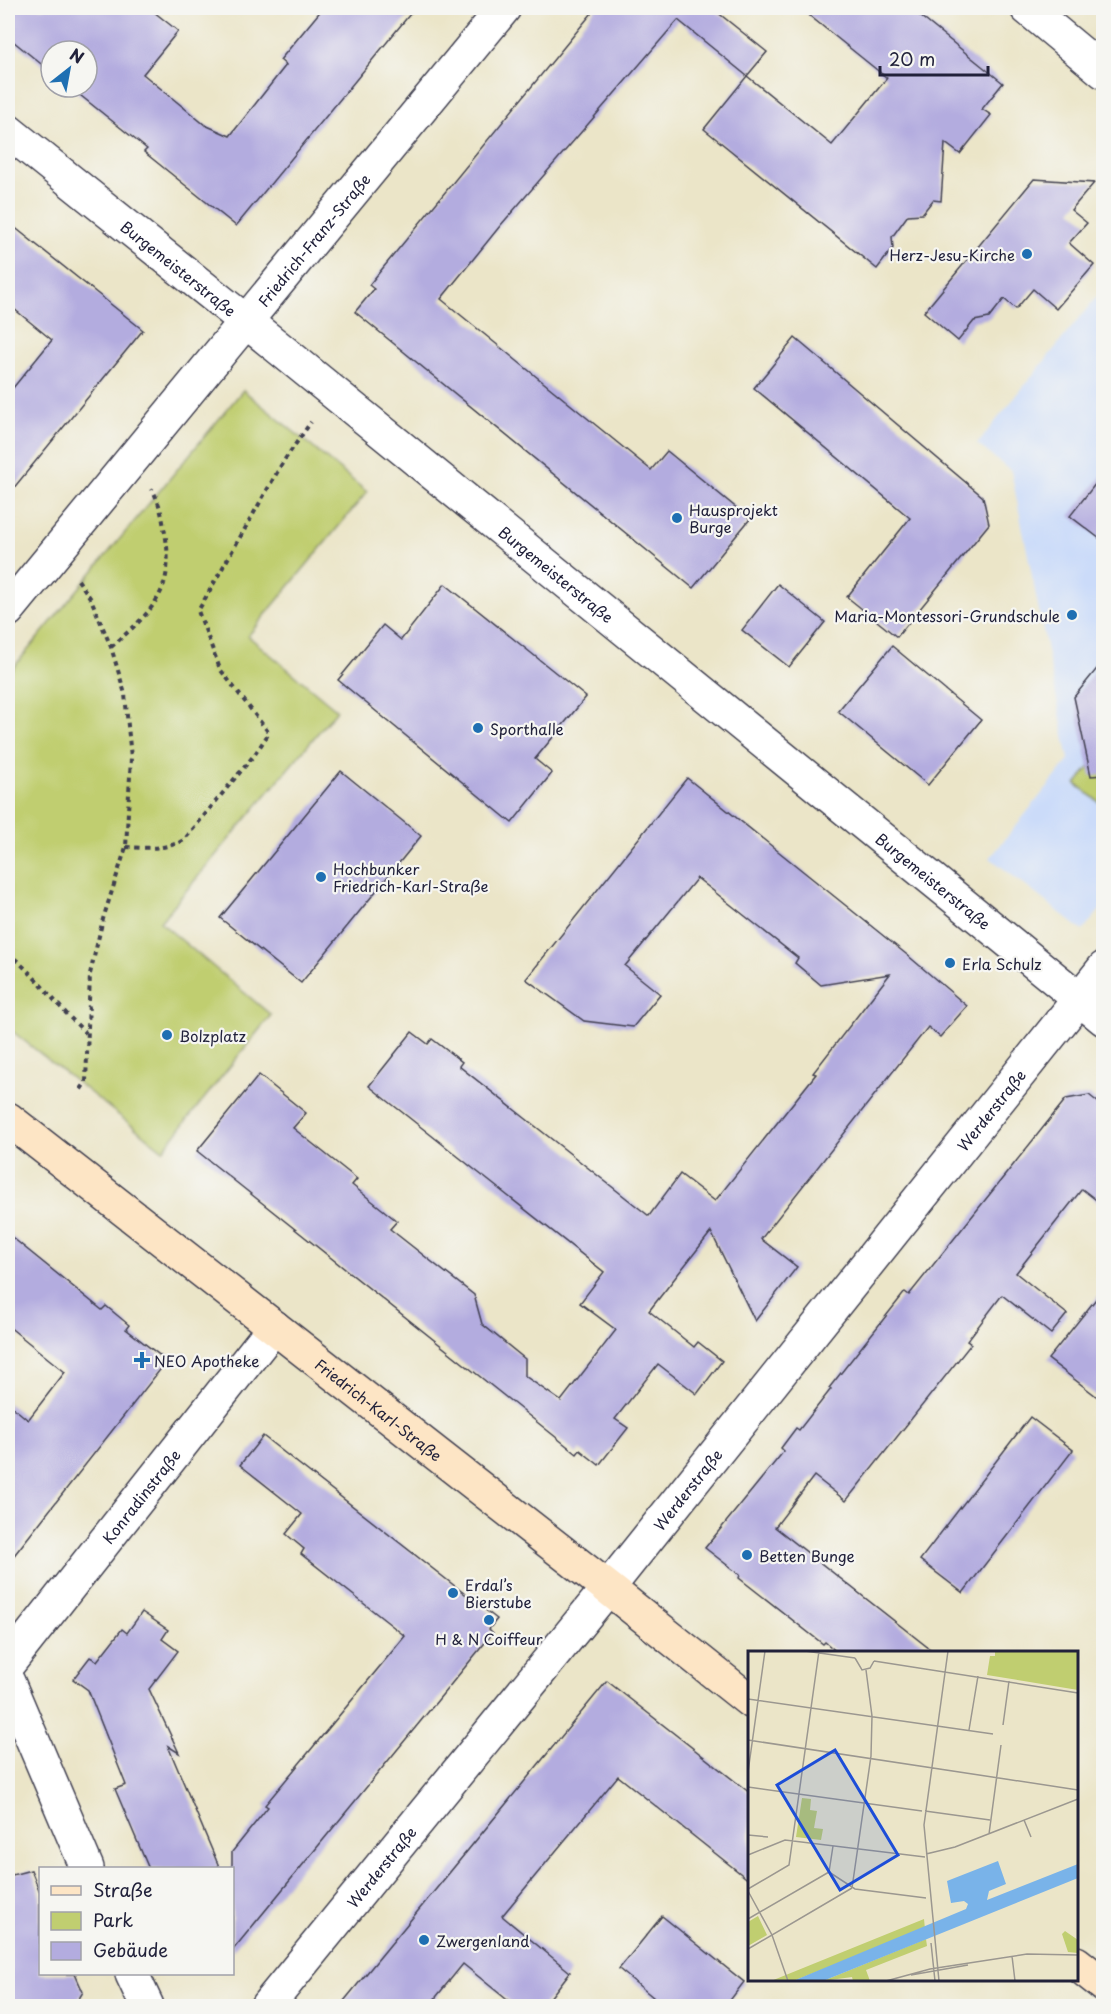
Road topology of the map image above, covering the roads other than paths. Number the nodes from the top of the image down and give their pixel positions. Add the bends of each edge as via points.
1 (504, 8) edge
2 (1027, 8) edge
3 (1104, 72) edge
4 (8, 130) edge
5 (247, 322) junction
6 (8, 610) edge
7 (1104, 968) edge
8 (1091, 1009) edge
9 (8, 1119) edge
10 (274, 1327) junction
11 (608, 1588) junction
12 (8, 1664) edge
13 (8, 1682) edge
14 (748, 1699) edge
15 (86, 1867) edge
16 (1078, 1964) edge
17 (132, 1975) edge
18 (1104, 1985) edge
19 (147, 2007) edge
20 (267, 2007) edge

1 - 5 street, Friedrich-Franz-Straße
2 - 3 street
4 - 5 street, Burgemeisterstraße
5 - 6 street, Friedrich-Franz-Straße
5 - 8 street, Burgemeisterstraße
7 - 8 street, Werderstraße
8 - 11 street, Werderstraße
9 - 10 main road, Friedrich-Karl-Straße
10 - 11 main road, Friedrich-Karl-Straße
10 - 12 street, Konradinstraße
11 - 14 main road, Friedrich-Karl-Straße
11 - 20 street, Werderstraße
13 - 15 street
16 - 18 main road
17 - 19 street

